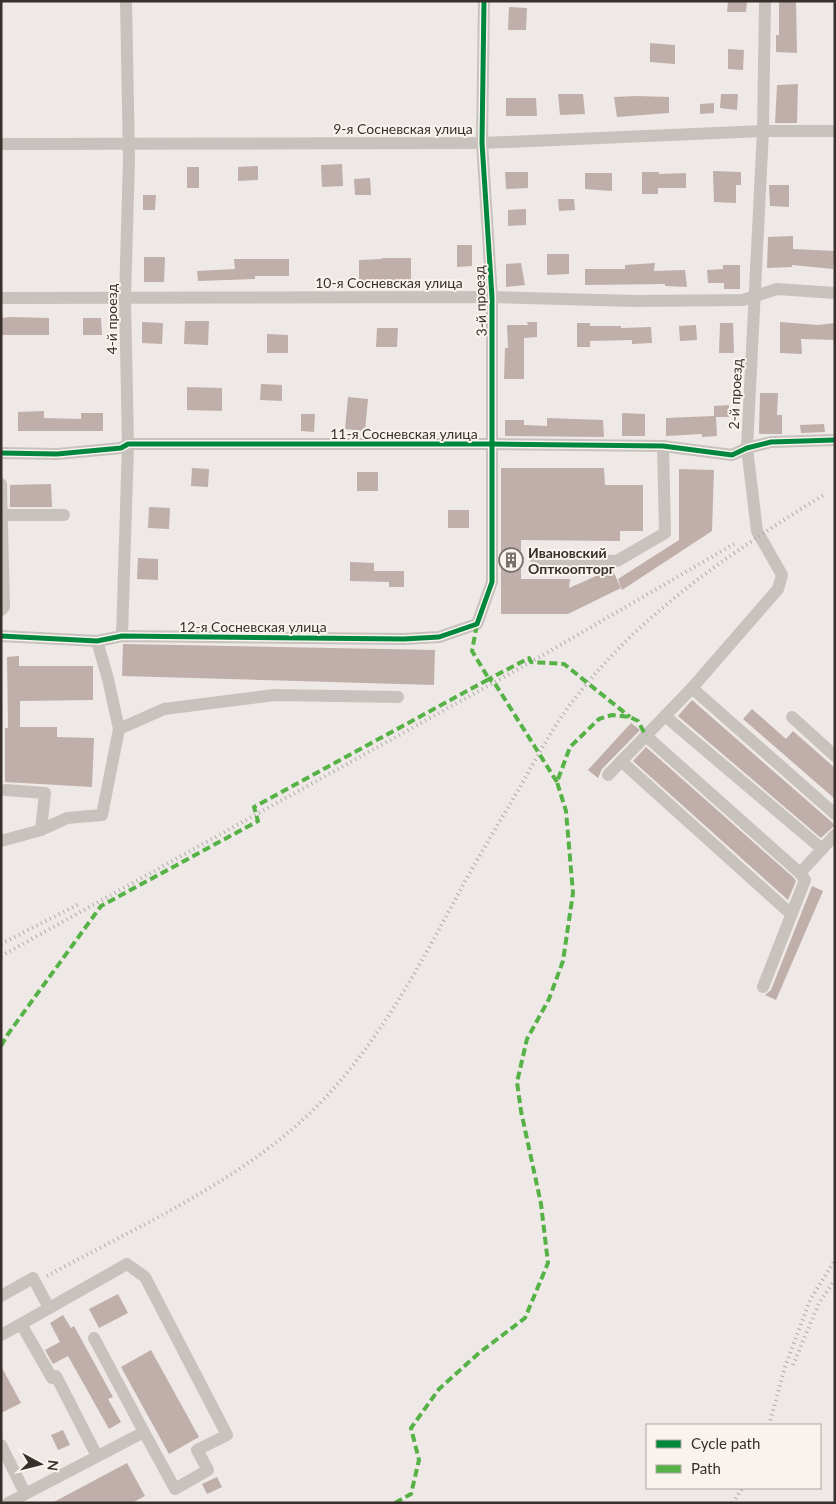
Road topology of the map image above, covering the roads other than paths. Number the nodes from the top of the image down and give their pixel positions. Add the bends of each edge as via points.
1 (126, 1) edge
2 (484, 1) edge
3 (765, 1) edge
4 (763, 131) junction
5 (835, 131) edge
6 (482, 143) junction
7 (1, 144) edge
8 (128, 144) junction
9 (835, 293) edge
10 (755, 296) junction
11 (492, 297) junction
12 (1, 298) edge
13 (126, 298) junction
14 (835, 440) edge
15 (128, 444) junction
16 (492, 444) junction
17 (663, 446) junction
18 (747, 450) junction
19 (1, 453) edge
20 (1, 484) edge
21 (2, 515) edge
22 (64, 515) dead end
23 (536, 560) dead end
24 (487, 600) joint
25 (2, 608) edge
26 (1, 636) edge
27 (122, 636) junction
28 (96, 641) junction
29 (692, 688) junction
30 (398, 697) dead end
31 (665, 716) junction
32 (792, 717) dead end
33 (119, 729) junction
34 (646, 736) junction
35 (835, 756) edge
36 (621, 761) junction
37 (608, 775) dead end
38 (6, 790) dead end
39 (835, 814) edge
40 (41, 830) junction
41 (835, 834) edge
42 (1, 841) edge
43 (822, 849) junction
44 (800, 873) junction
45 (792, 914) junction
46 (762, 987) dead end
47 (1, 1296) edge
48 (49, 1308) junction
49 (21, 1324) junction
50 (1, 1335) edge
51 (94, 1338) dead end
52 (144, 1432) junction
53 (1, 1445) edge
54 (97, 1456) junction
55 (25, 1494) junction
56 (8, 1503) edge

1 - 8 street, 4-й проезд
2 - 6 street, 3-й проезд
3 - 4 street, 2-й проезд
4 - 5 street, 9-я Сосневская улица
4 - 6 street, 9-я Сосневская улица
4 - 10 street, 2-й проезд
6 - 8 street, 9-я Сосневская улица
6 - 11 street, 3-й проезд
7 - 8 street, 9-я Сосневская улица
8 - 13 street, 4-й проезд
9 - 10 street, 10-я Сосневская улица via 777,290
10 - 11 street, 10-я Сосневская улица via 742,300 635,301
10 - 18 street, 2-й проезд
11 - 13 street, 10-я Сосневская улица
11 - 16 street, 3-й проезд
12 - 13 street, 10-я Сосневская улица
13 - 15 street, 4-й проезд
14 - 18 street, 11-я Сосневская улица via 771,442
15 - 16 street, 11-я Сосневская улица
15 - 19 street, 11-я Сосневская улица via 121,448 57,454
15 - 27 street, 4-й проезд
16 - 17 street, 11-я Сосневская улица
16 - 24 street, 3-й проезд via 492,582
17 - 18 street, 11-я Сосневская улица via 732,455
17 - 23 street via 665,533 617,561
18 - 29 street, 2-й проезд via 756,531 782,575 778,589
20 - 21 street
21 - 22 street
21 - 25 street
24 - 27 street, 12-я Сосневская улица via 477,624 439,638
26 - 28 street, 12-я Сосневская улица
27 - 28 street, 12-я Сосневская улица
28 - 33 street
29 - 31 street, 2-й проезд
29 - 39 street
30 - 33 street via 275,694 164,709
31 - 34 street, 2-й проезд
31 - 43 street
32 - 35 street
33 - 40 street via 102,815 67,818
34 - 36 street, 2-й проезд
34 - 44 street
36 - 37 street, 2-й проезд
36 - 45 street
38 - 40 street via 45,793
40 - 42 street
41 - 43 street
43 - 44 street
44 - 45 street via 805,880
45 - 46 street
47 - 48 street via 34,1278
48 - 49 street
48 - 52 street via 127,1264 145,1277 227,1435 197,1450 208,1470 175,1489
49 - 50 street
49 - 54 street via 52,1378 56,1376
51 - 52 street
52 - 54 street
53 - 55 street
54 - 55 street
55 - 56 street

